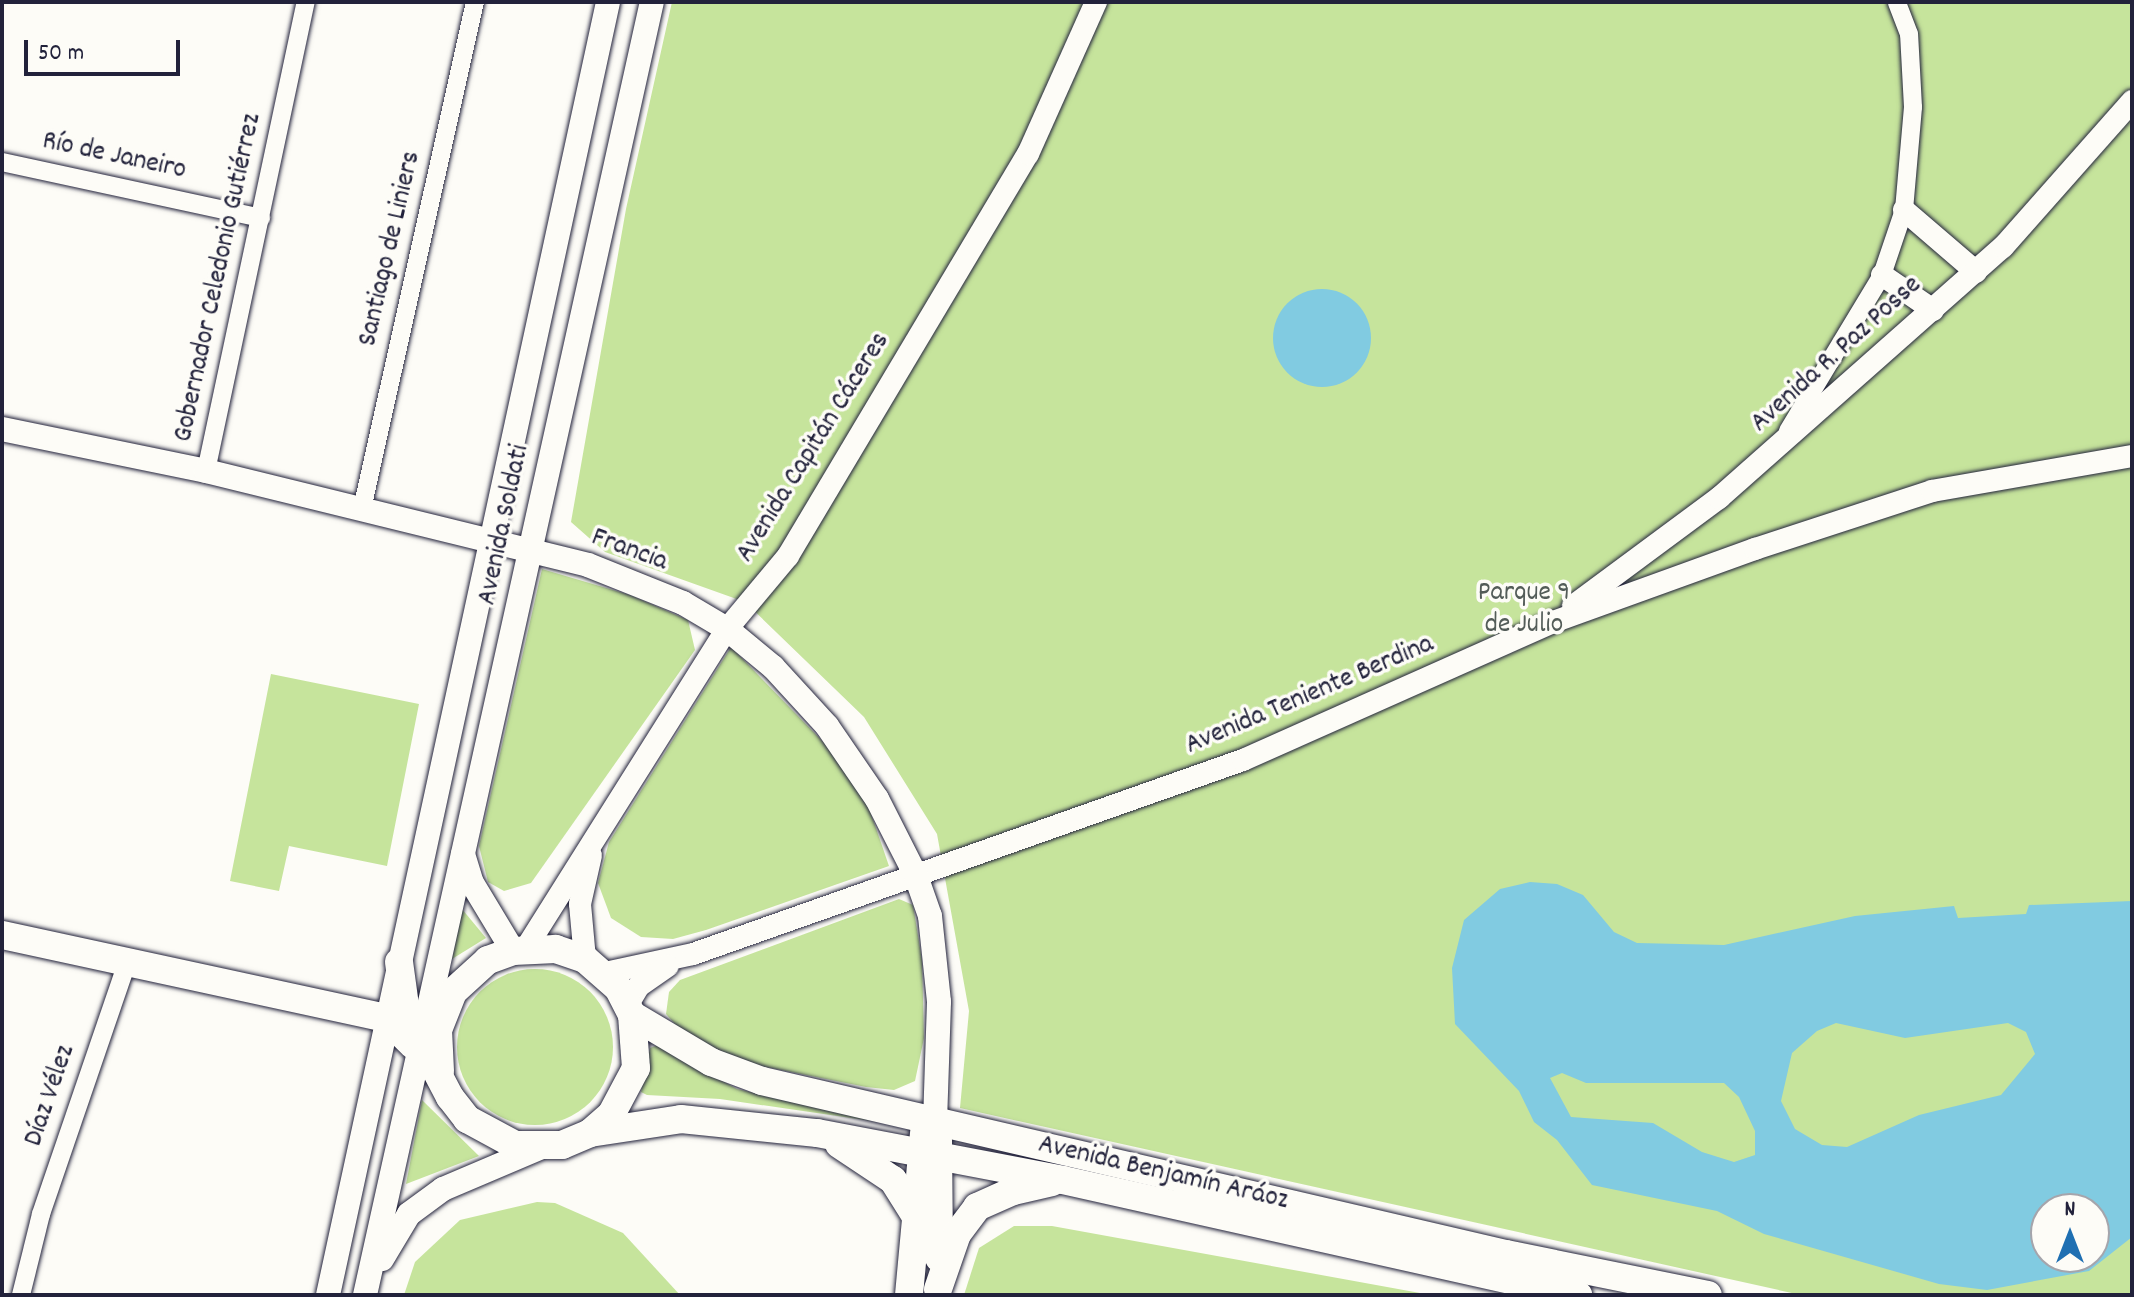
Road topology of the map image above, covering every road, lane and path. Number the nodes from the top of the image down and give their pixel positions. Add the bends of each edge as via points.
1 (306, 2) edge
2 (475, 2) edge
3 (608, 2) edge
4 (652, 2) edge
5 (1096, 2) edge
6 (1897, 2) edge
7 (2132, 101) edge
8 (2, 162) edge
9 (1904, 210) junction
10 (261, 218) junction
11 (1976, 272) junction
12 (1882, 275) junction
13 (1933, 310) junction
14 (2, 429) edge
15 (1778, 448) junction
16 (2132, 456) edge
17 (206, 471) junction
18 (362, 509) junction
19 (491, 540) junction
20 (530, 551) junction
21 (1553, 622) junction
22 (727, 629) junction
23 (598, 831) junction
24 (463, 853) junction
25 (916, 876) junction
26 (2, 935) edge
27 (519, 949) junction
28 (679, 959) junction
29 (399, 962) joint
30 (127, 963) junction
31 (595, 966) junction
32 (467, 976) junction
33 (630, 1010) junction
34 (413, 1033) junction
35 (935, 1121) junction
36 (590, 1133) junction
37 (817, 1133) junction
38 (542, 1147) junction
39 (929, 1153) junction
40 (1063, 1180) junction
41 (915, 1215) junction
42 (938, 1292) edge
43 (21, 1295) edge
44 (328, 1295) edge
45 (366, 1295) edge
46 (909, 1295) edge
47 (1578, 1295) edge
48 (1708, 1295) edge

1 - 10 street, Gobernador Celedonio Gutiérrez
2 - 18 street, Santiago de Liniers
3 - 19 main road, Avenida Soldati
4 - 20 main road, Avenida Soldati
5 - 22 street, Avenida Capitán Cáceres via 1028,154 788,556
6 - 9 street via 1909,34 1913,107
7 - 11 street, Avenida R. Paz Posse via 2040,208
8 - 10 street, Río de Janeiro
9 - 11 street
9 - 12 street
10 - 17 street, Gobernador Celedonio Gutiérrez
11 - 13 street, Avenida R. Paz Posse
12 - 13 street
12 - 15 street
13 - 15 street, Avenida R. Paz Posse
14 - 17 main road, Francia
15 - 21 street, Avenida R. Paz Posse
16 - 21 street, Avenida Teniente Berdina via 1932,491
17 - 18 main road, Francia
18 - 19 main road, Francia
19 - 20 main road, Francia
19 - 29 main road, Avenida Soldati
20 - 22 main road, Francia via 632,581
20 - 24 main road, Avenida Soldati
21 - 25 street, Avenida Teniente Berdina via 1243,760
22 - 23 street, Avenida Capitán Cáceres
22 - 25 main road, Francia via 773,667 827,726 877,799
23 - 27 street, Avenida Capitán Cáceres
23 - 31 street via 580,904
24 - 27 main road via 472,883
24 - 34 main road, Avenida Soldati via 436,966
25 - 28 street, Avenida Teniente Berdina
25 - 35 main road, Francia via 930,916 939,1002
26 - 30 main road
27 - 31 main road via 556,949
27 - 32 main road
28 - 31 street, Avenida Teniente Berdina
28 - 33 street via 647,979
29 - 34 main road
30 - 34 main road
30 - 43 street, Díaz Vélez via 41,1214
31 - 33 main road
32 - 34 main road
32 - 34 main road via 444,1010 436,1051
33 - 35 main road, Avenida Benjamín Aráoz via 711,1062 762,1081
33 - 36 main road via 636,1068 611,1115
34 - 38 main road via 450,1097 479,1128 515,1145
34 - 44 main road via 378,1054
34 - 45 main road
35 - 39 main road
35 - 48 main road, Avenida Benjamín Aráoz via 1506,1254
36 - 37 main road, Avenida Benjamín Aráoz via 681,1119
36 - 38 main road, Avenida Benjamín Aráoz
37 - 39 main road, Avenida Benjamín Aráoz
37 - 41 main road via 883,1171
38 - 45 main road via 443,1189 409,1214
39 - 40 main road, Avenida Benjamín Aráoz
39 - 41 main road
39 - 42 main road
40 - 42 main road via 1013,1191 977,1207 957,1234
40 - 47 main road, Avenida Benjamín Aráoz
41 - 46 main road

